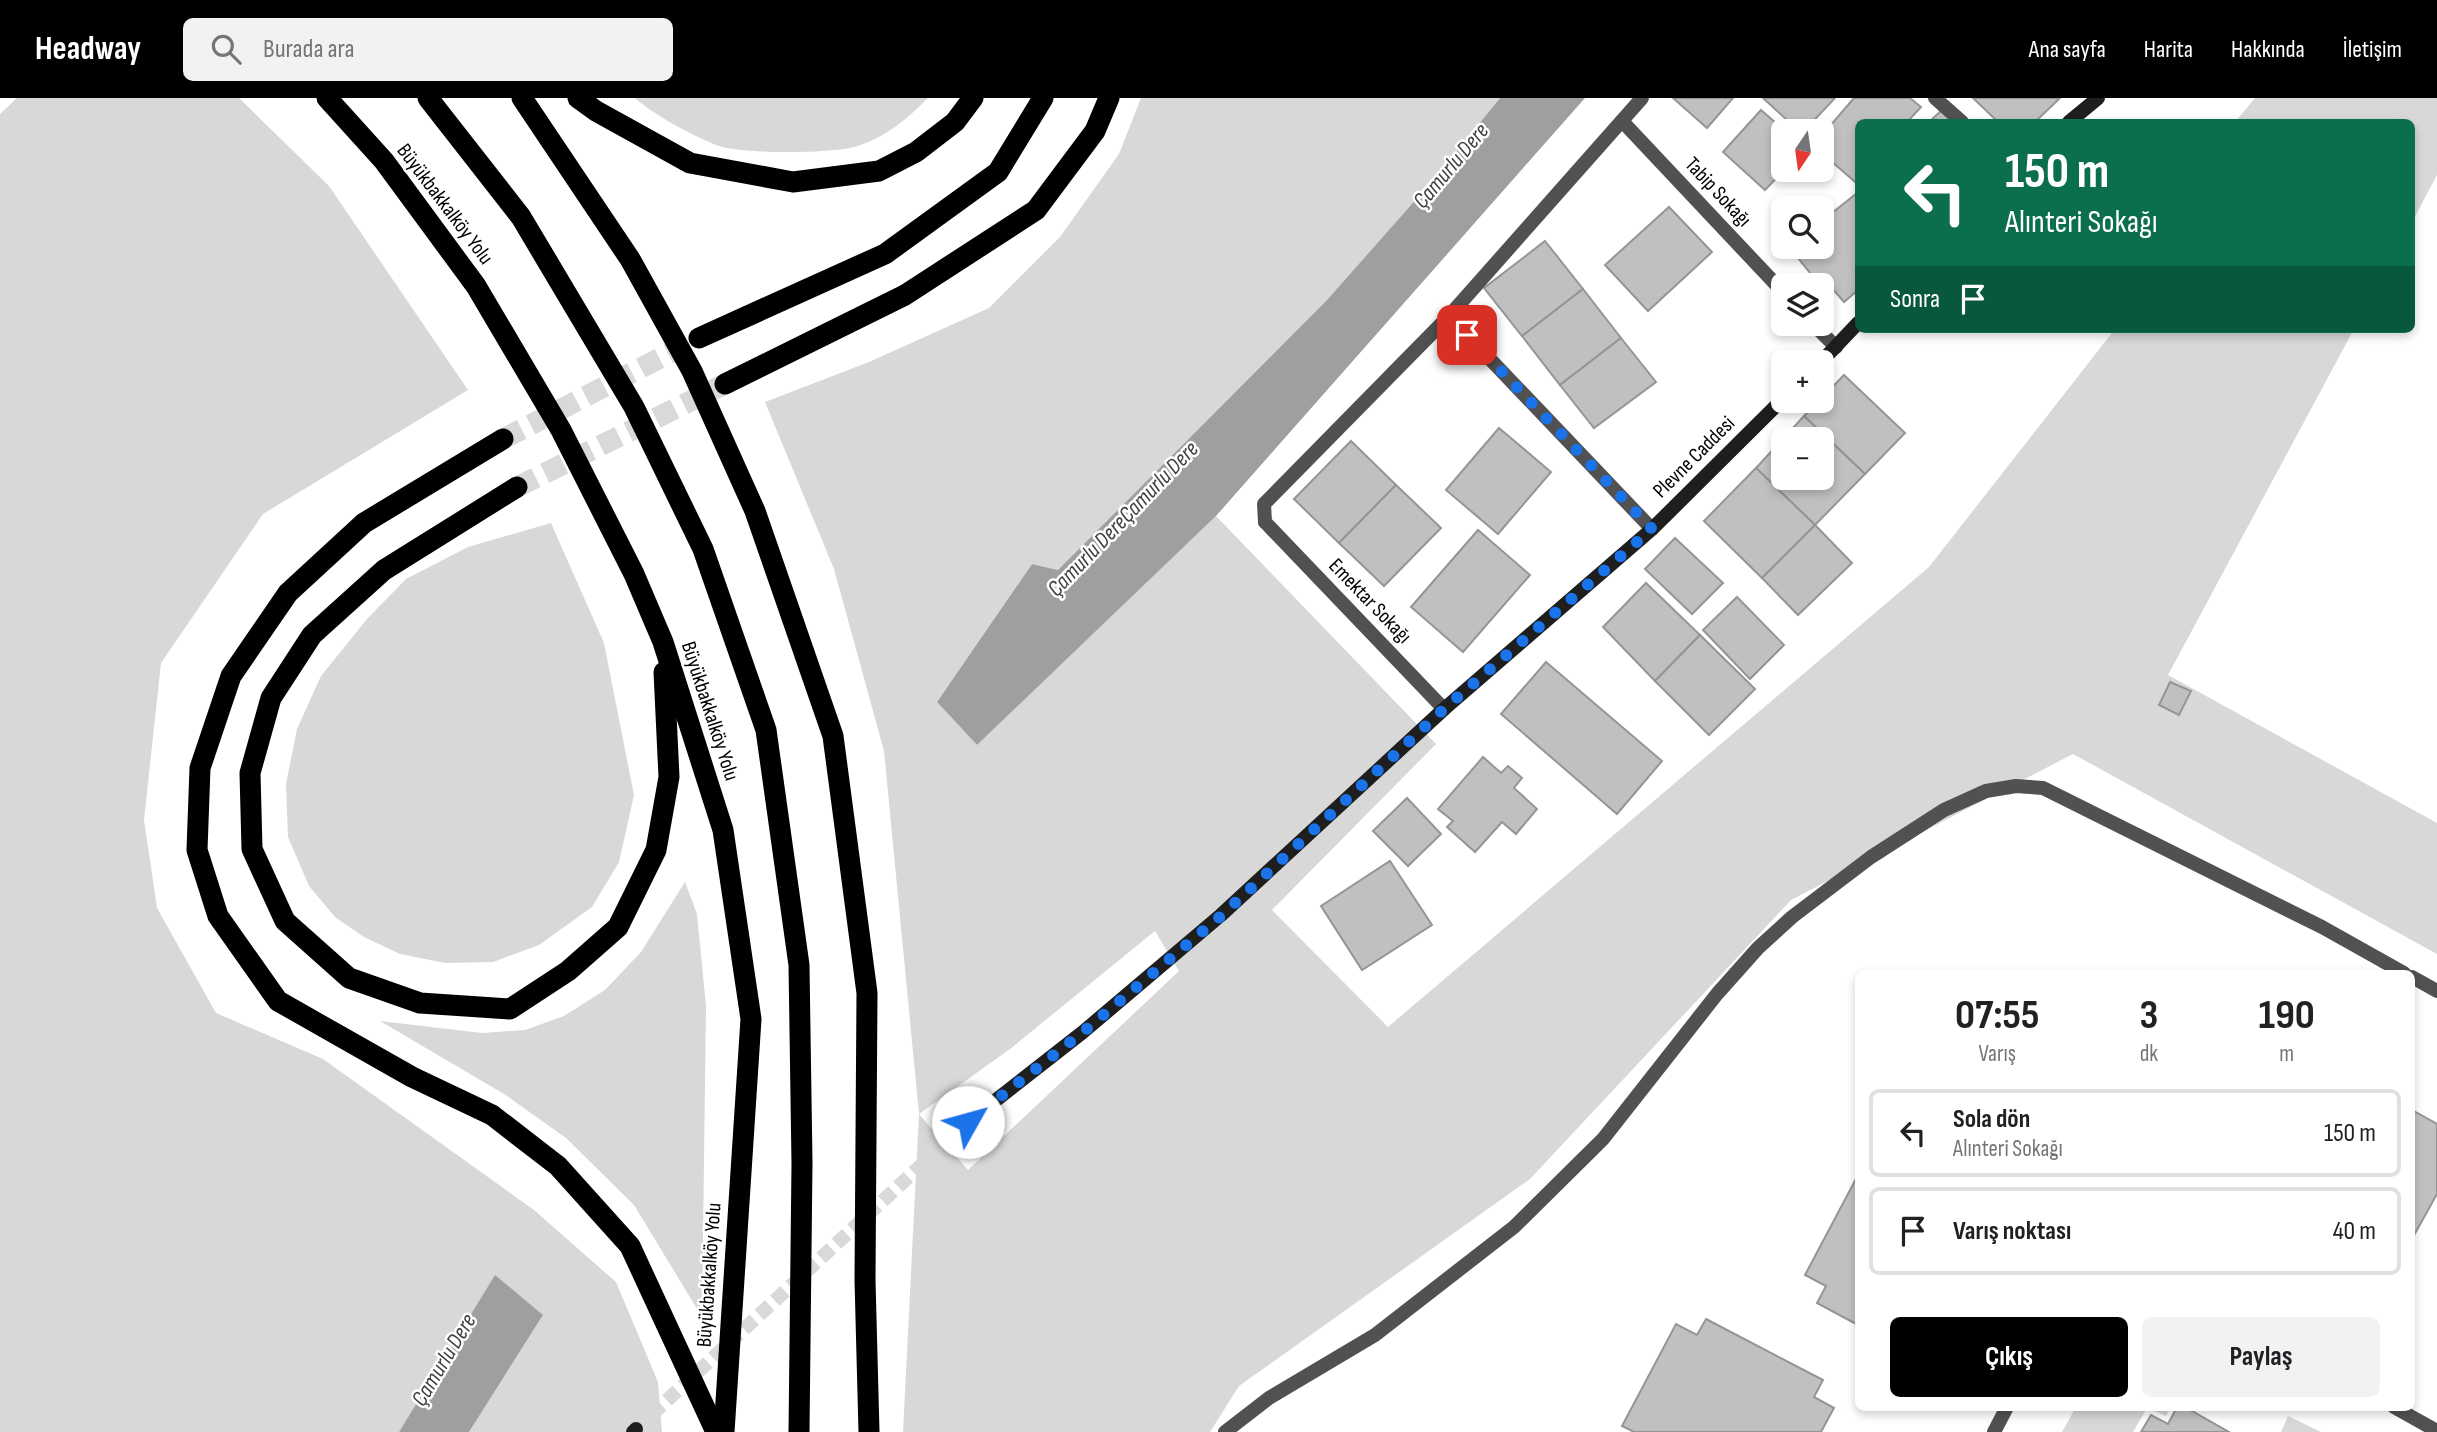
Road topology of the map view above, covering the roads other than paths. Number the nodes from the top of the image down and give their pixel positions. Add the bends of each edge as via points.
1 (327, 98) edge
2 (428, 98) edge
3 (522, 98) edge
4 (578, 98) edge
5 (973, 98) edge
6 (1043, 98) edge
7 (1109, 98) edge
8 (1642, 98) edge
9 (1935, 98) edge
10 (2098, 98) edge
11 (1959, 119) edge
12 (2073, 119) edge
13 (1622, 121) junction
14 (1771, 279) edge
15 (1449, 316) junction
16 (1855, 326) edge
17 (1825, 336) edge
18 (699, 338) tunnel mouth
19 (1836, 347) junction
20 (1833, 350) edge
21 (725, 384) tunnel mouth
22 (1771, 411) edge
23 (503, 439) tunnel mouth
24 (517, 487) tunnel mouth
25 (1652, 529) junction
26 (663, 642) junction
27 (1444, 709) junction
28 (2399, 970) edge
29 (2415, 979) edge
30 (2437, 991) edge
31 (968, 1122) tunnel mouth
32 (2005, 1411) edge
33 (2401, 1411) edge
34 (716, 1432) edge
35 (724, 1432) edge
36 (799, 1432) edge
37 (869, 1432) edge
38 (1225, 1432) edge
39 (1994, 1432) edge
40 (2437, 1432) edge

1 - 26 highway, Büyükbakkalköy Yolu via 384,162 476,286 561,430
2 - 36 highway, Büyükbakkalköy Yolu via 521,217 634,407 703,550 765,730 799,965
3 - 37 highway via 630,259 692,371 755,511 833,736 867,993
4 - 5 highway via 690,163 793,182 879,171 916,152 955,122
6 - 18 highway via 998,172 885,254
7 - 21 highway via 1096,131 1036,210 905,295
8 - 13 street
9 - 11 street
10 - 12 street
13 - 14 street, Tabip Sokağı
13 - 15 street
15 - 25 street
15 - 27 street, Emektar Sokağı via 1264,504 1265,522
16 - 19 street
17 - 19 street
19 - 20 street
22 - 25 street, Plevne Caddesi
23 - 34 highway via 364,523 288,593 231,676 200,768 197,850 218,916 278,1001 412,1077 492,1115 558,1166 630,1246
24 - 26 highway via 384,570 312,635 271,698 250,773 252,849 285,921 349,978 420,1003 510,1009 568,971 618,927 656,850 669,777
25 - 27 street, Plevne Caddesi
26 - 35 highway, Büyükbakkalköy Yolu via 723,830 751,1019
27 - 31 street, Plevne Caddesi via 1222,915
28 - 38 street via 2043,788 1986,791 1944,810 1881,850 1758,948 1603,1139 1514,1227 1375,1335 1269,1398
29 - 30 street
32 - 39 street
33 - 40 street

